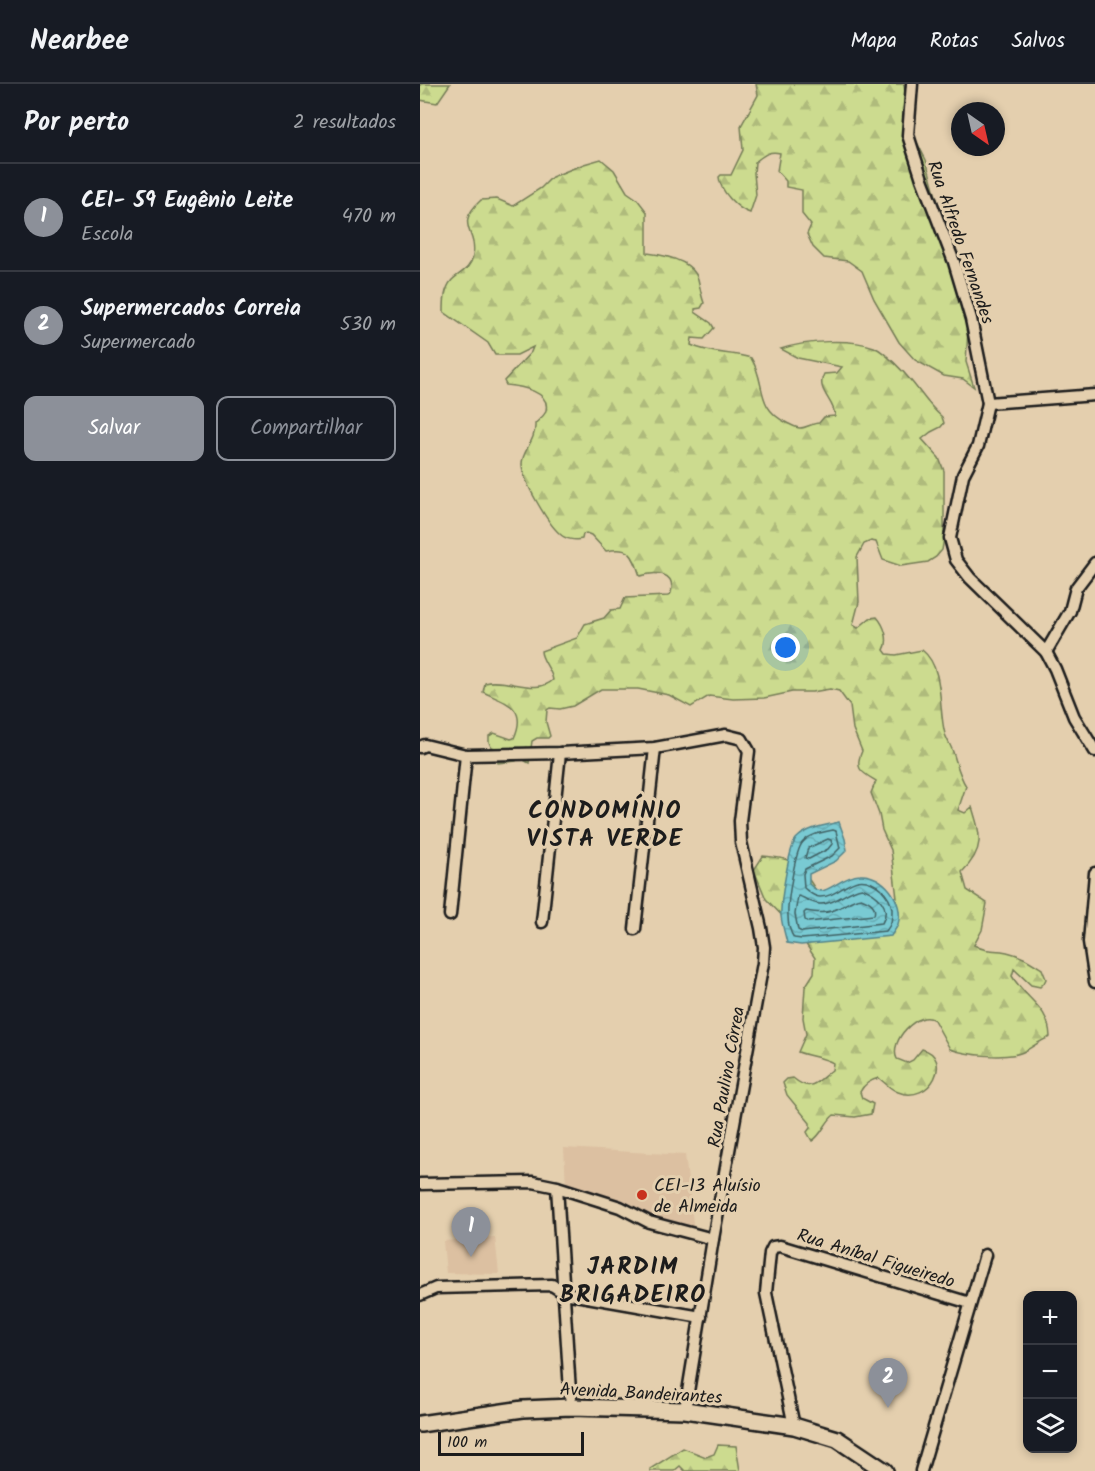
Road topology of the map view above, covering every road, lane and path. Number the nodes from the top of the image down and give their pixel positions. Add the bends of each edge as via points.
1 (912, 84) edge
2 (1095, 395) edge
3 (988, 403) junction
4 (1095, 563) edge
5 (1046, 652) junction
6 (420, 747) edge
7 (655, 748) junction
8 (1095, 751) edge
9 (560, 753) junction
10 (466, 755) junction
11 (1095, 873) edge
12 (450, 915) dead end
13 (542, 922) dead end
14 (635, 929) dead end
15 (1095, 982) edge
16 (420, 1184) edge
17 (557, 1187) junction
18 (713, 1239) junction
19 (985, 1256) dead end
20 (564, 1293) junction
21 (420, 1295) edge
22 (970, 1303) junction
23 (701, 1317) junction
24 (571, 1407) junction
25 (685, 1410) junction
26 (420, 1424) edge
27 (794, 1426) junction
28 (885, 1471) edge
29 (921, 1471) edge

1 - 3 street, Rua Alfredo Fernandes via 908,135 954,262 971,319
2 - 3 street
3 - 5 street, Rua Alfredo Fernandes via 978,446 963,475 950,538 956,560 970,578
4 - 5 street via 1076,588 1070,611
5 - 8 street, Rua Alfredo Fernandes via 1074,717
6 - 10 street
7 - 9 street
7 - 14 street
7 - 18 street, Rua Paulino Côrrea via 726,735 742,739 749,751 741,842 761,928 763,963
9 - 10 street
9 - 13 street
10 - 12 street
11 - 15 street via 1089,942
16 - 17 street via 533,1182
17 - 18 street via 620,1207 649,1222
17 - 20 street
18 - 23 street, Rua Paulino Côrrea
19 - 22 street
20 - 21 street via 552,1285 436,1288
20 - 23 street
20 - 24 street
22 - 27 street, Rua Aníbal Figueiredo via 773,1247 766,1293
22 - 29 street
23 - 25 street, Rua Paulino Côrrea
24 - 25 main road, Avenida Bandeirantes
24 - 26 main road, Avenida Bandeirantes via 523,1409
25 - 27 main road, Avenida Bandeirantes
27 - 28 main road, Avenida Bandeirantes via 837,1439

